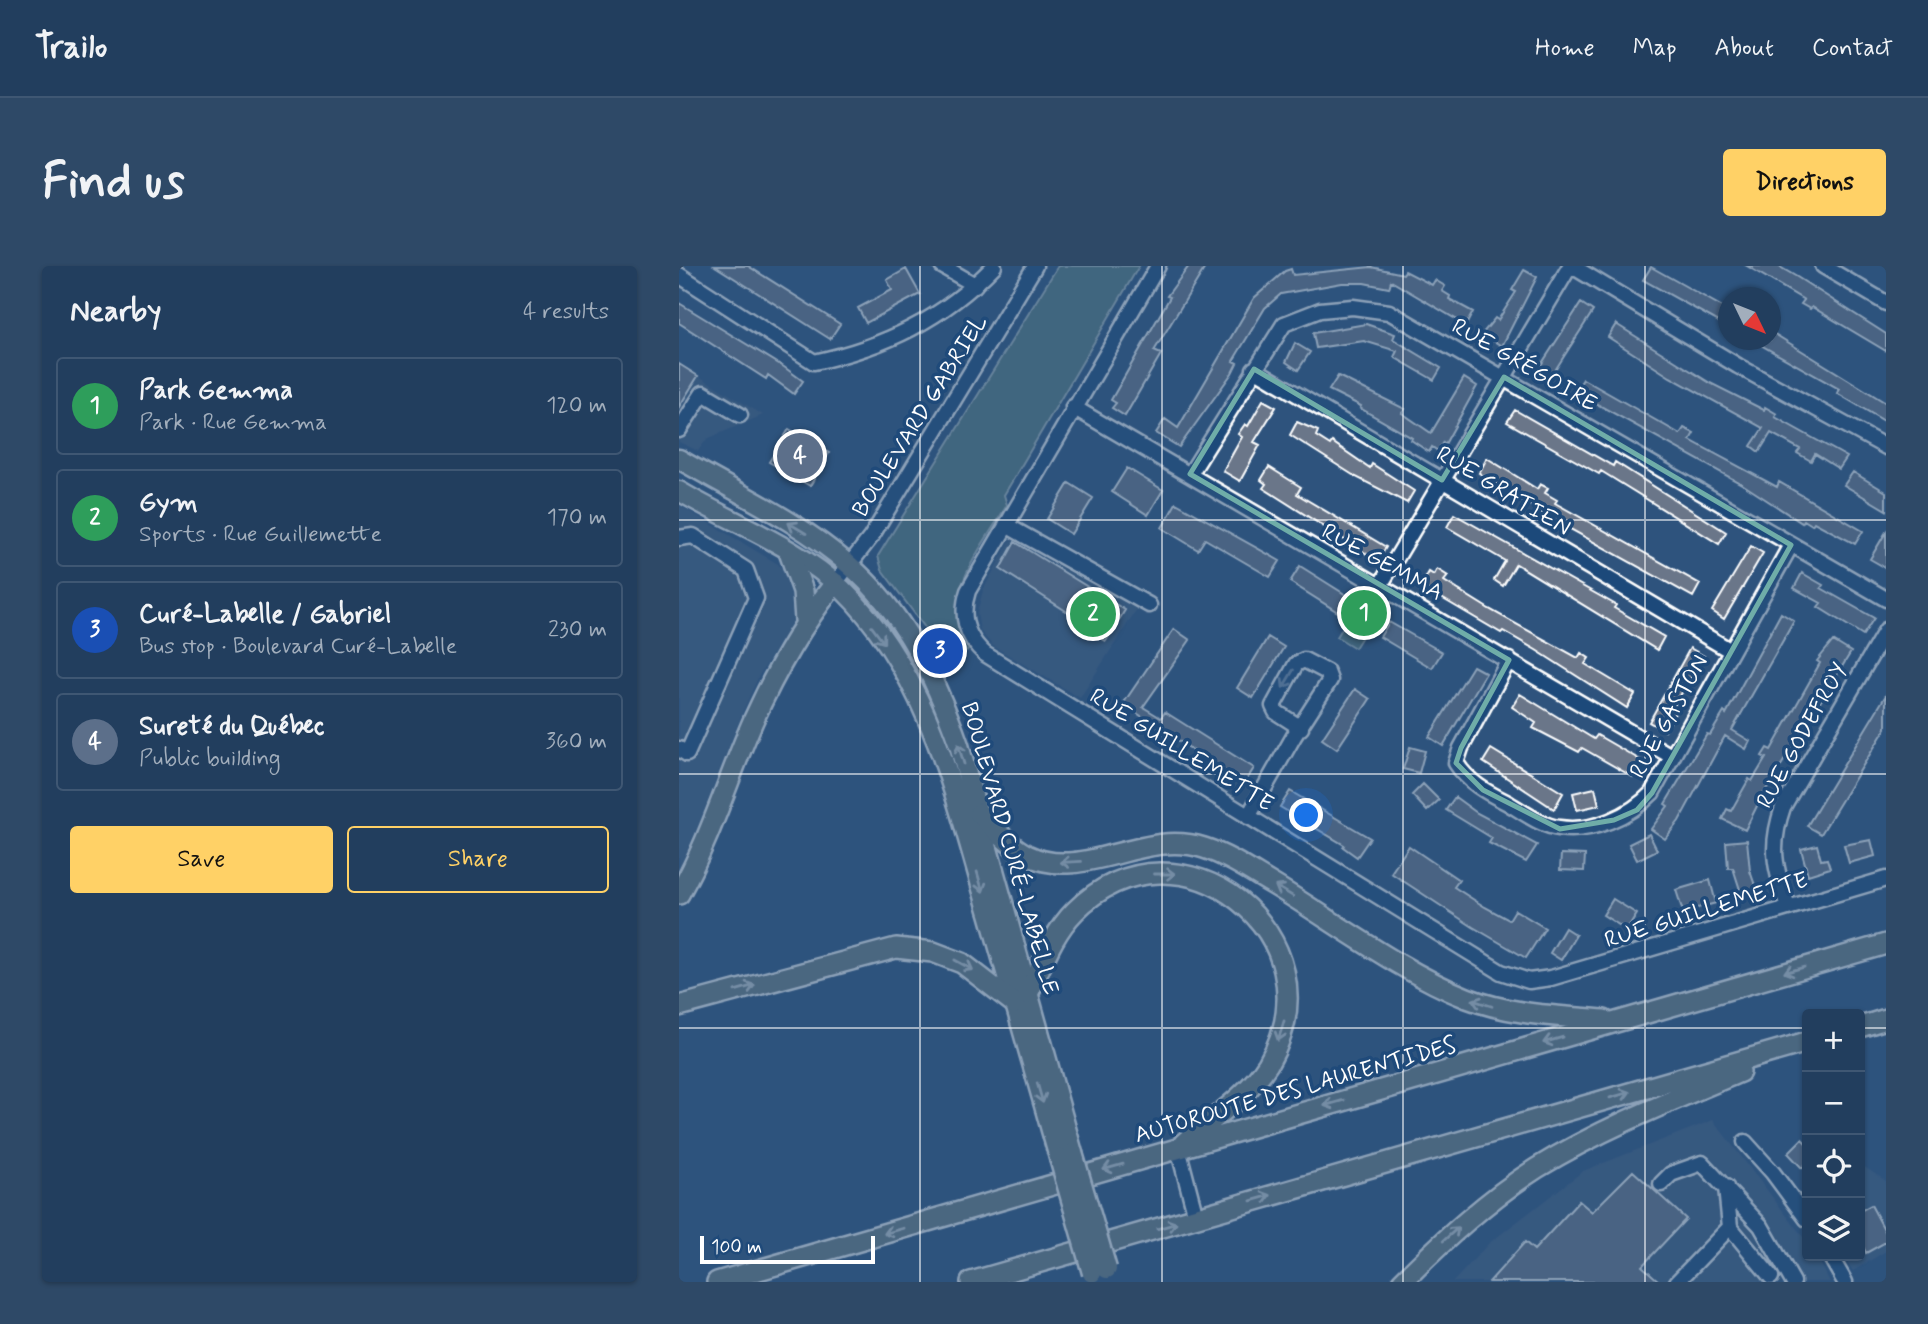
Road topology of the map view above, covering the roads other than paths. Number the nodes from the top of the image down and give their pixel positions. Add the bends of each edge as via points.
1 (942, 266) edge
2 (994, 266) edge
3 (1035, 266) edge
4 (1158, 266) edge
5 (1571, 266) edge
6 (1823, 266) edge
7 (679, 275) edge
8 (975, 285) junction
9 (1886, 303) edge
10 (1254, 369) junction
11 (1504, 377) junction
12 (1073, 407) junction
13 (740, 415) dead end
14 (679, 430) edge
15 (1886, 447) edge
16 (679, 459) edge
17 (1190, 474) junction
18 (1442, 480) junction
19 (679, 491) edge
20 (1006, 524) junction
21 (679, 538) edge
22 (1791, 545) junction
23 (789, 552) junction
24 (849, 565) junction
25 (835, 583) junction
26 (1381, 584) junction
27 (1886, 598) edge
28 (1149, 605) dead end
29 (805, 620) junction
30 (1886, 630) edge
31 (1731, 651) junction
32 (1509, 660) junction
33 (1301, 727) junction
34 (679, 749) edge
35 (1671, 756) junction
36 (979, 813) junction
37 (1248, 817) junction
38 (1886, 879) edge
39 (679, 894) edge
40 (1788, 907) junction
41 (1886, 944) edge
42 (1021, 999) junction
43 (679, 1006) edge
44 (1886, 1019) edge
45 (1619, 1021) junction
46 (1865, 1025) edge
47 (1802, 1043) edge
48 (1802, 1044) edge
49 (1745, 1142) dead end
50 (1178, 1148) junction
51 (1661, 1184) dead end
52 (1726, 1187) junction
53 (1802, 1211) edge
54 (1196, 1217) junction
55 (1730, 1227) junction
56 (1837, 1261) edge
57 (1787, 1268) junction
58 (1101, 1276) edge
59 (1769, 1280) edge
60 (976, 1281) edge
61 (717, 1282) edge
62 (1402, 1282) edge
63 (1677, 1282) edge
64 (1793, 1282) edge
65 (1845, 1282) edge

1 - 8 street
2 - 8 street
3 - 24 street, BOULEVARD GABRIEL via 903,485
4 - 12 street, RUE GUILLEMETTE
5 - 11 street
5 - 15 street via 1738,366
6 - 9 street
7 - 8 street via 814,362 854,353 901,333 946,311
10 - 11 street, RUE GRÉGOIRE via 1285,324 1320,310 1353,306 1389,312
10 - 17 street, RUE GRÉGOIRE
10 - 18 street, RUE GRATIEN
11 - 18 street
11 - 22 street, RUE GRÉGOIRE
12 - 17 street, RUE GEMMA
12 - 20 street, RUE GUILLEMETTE
13 - 14 street via 703,393
24 -> 16 main road, BOULEVARD CURÉ-LABELLE via 813,538
17 - 26 street, RUE GEMMA
18 - 26 street
18 - 31 street, RUE GRATIEN
19 - 23 main road, BOULEVARD CURÉ-LABELLE
20 - 28 street
20 - 37 street, RUE GUILLEMETTE via 965,602 966,625 977,646
21 - 34 street via 693,536 746,570 756,598 687,754
22 - 27 street, RUE GRÉGOIRE
22 - 31 street, RUE GASTON
23 - 25 main road, BOULEVARD CURÉ-LABELLE
23 - 29 highway via 803,591
24 - 25 street, BOULEVARD GABRIEL
36 -> 24 main road, BOULEVARD CURÉ-LABELLE via 928,666 898,620
25 - 29 highway
25 -> 42 main road, BOULEVARD CURÉ-LABELLE via 887,646 929,721
26 - 32 street, RUE GEMMA
29 - 39 highway via 754,719
30 - 40 street, RUE GODEFROY via 1783,807 1773,834
31 - 35 street, RUE GASTON
32 - 35 street, RUE GEMMA
32 - 35 street, RUE GASTON via 1456,762 1462,774 1483,790 1549,825 1579,827 1637,810 1652,793
33 -> 33 street via 1330,678 1304,660 1296,664 1273,706
33 - 37 street
36 - 42 main road, BOULEVARD CURÉ-LABELLE
45 -> 36 highway via 1514,1011 1466,998 1239,864 1202,847 1158,843 1081,862 1048,862 1019,850
37 - 40 street, RUE GUILLEMETTE via 1489,965 1529,981
38 - 40 street, RUE GUILLEMETTE
41 -> 45 highway, AUTOROUTE DES LAURENTIDES
43 -> 42 highway via 896,948 933,951
42 -> 50 highway via 1070,916 1097,893 1129,879 1187,876 1221,888 1253,912 1274,942 1284,971 1287,1000 1282,1031 1257,1079
42 - 58 main road, BOULEVARD CURÉ-LABELLE, bridge
44 - 46 highway
45 -> 50 highway, AUTOROUTE DES LAURENTIDES
54 -> 47 highway
62 -> 48 highway via 1471,1217 1561,1154
49 - 53 street
50 - 54 street
50 -> 61 highway, AUTOROUTE DES LAURENTIDES
51 - 52 street via 1671,1174 1702,1163
52 - 55 street
52 - 57 street via 1761,1226
60 -> 54 highway
55 - 59 street
55 - 63 street
56 - 65 street
57 - 59 street
57 - 64 street

